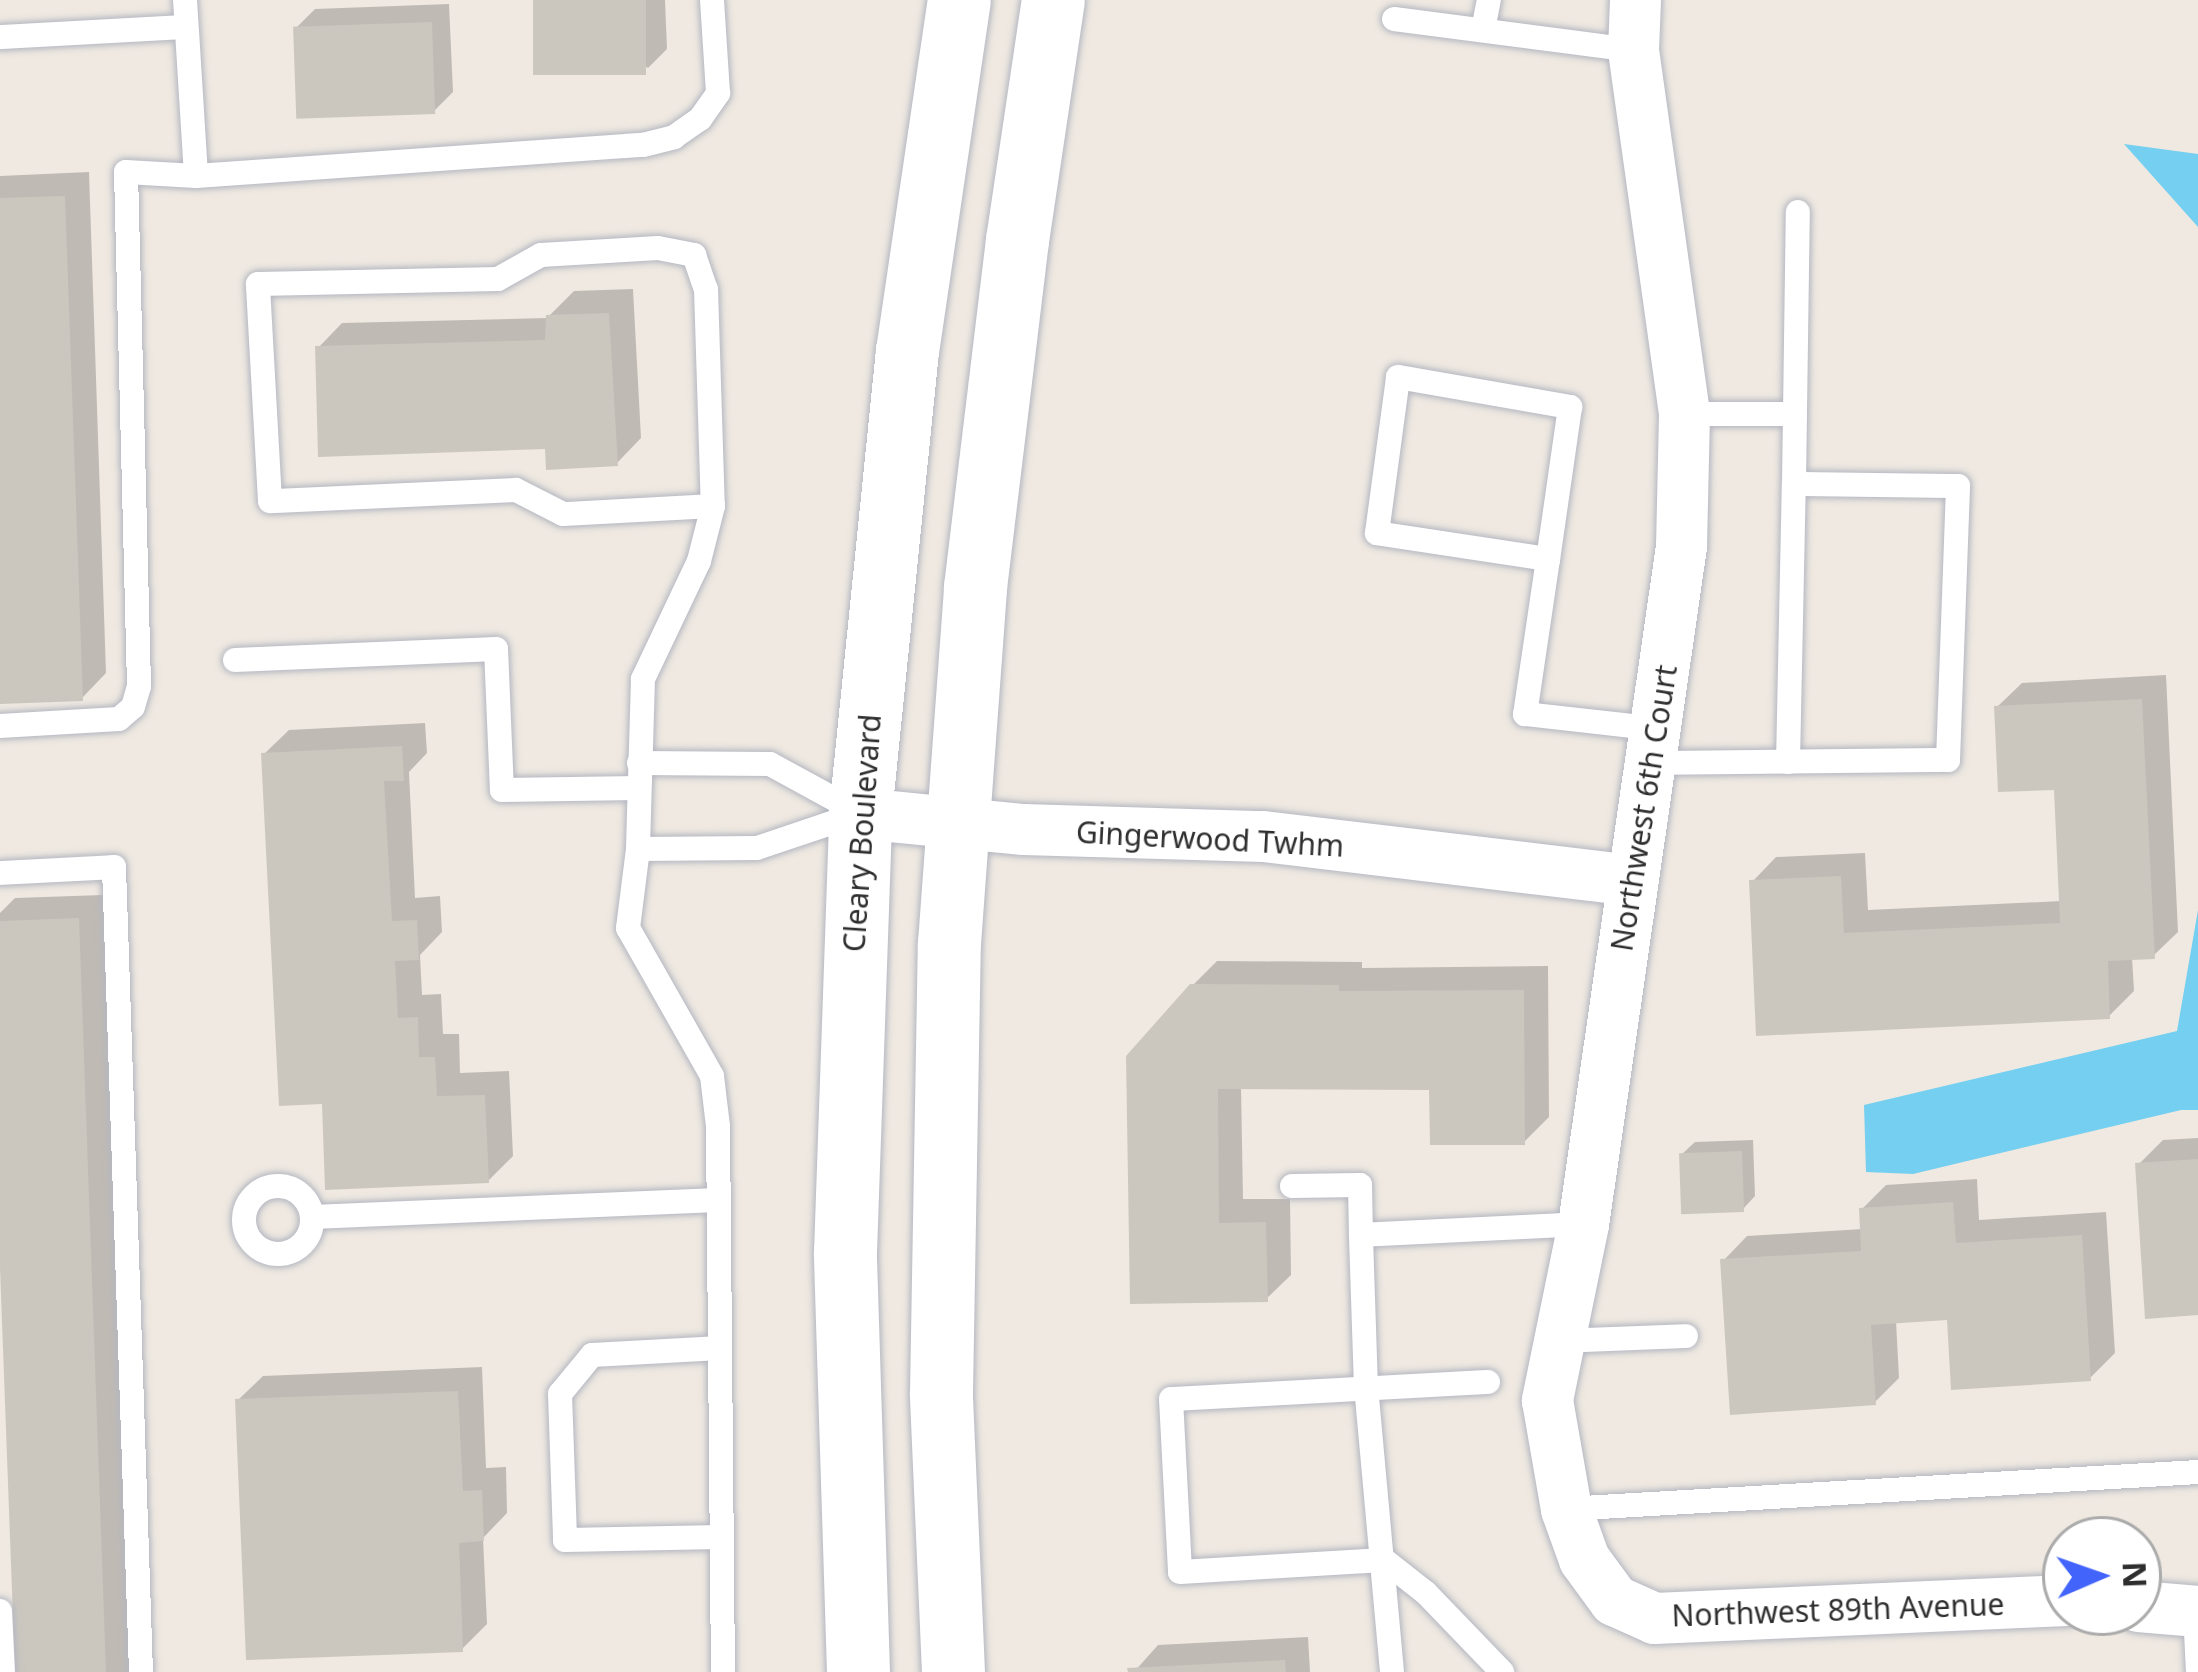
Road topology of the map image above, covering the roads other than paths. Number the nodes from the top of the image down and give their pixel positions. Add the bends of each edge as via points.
1 (184, 0) edge
2 (712, 0) edge
3 (959, 0) edge
4 (1053, 0) edge
5 (1489, 0) edge
6 (1394, 19) dead end
7 (1634, 25) edge
8 (186, 27) junction
9 (1483, 30) junction
10 (0, 38) edge
11 (196, 176) junction
12 (1798, 212) dead end
13 (1684, 414) junction
14 (1795, 414) junction
15 (1794, 484) junction
16 (713, 506) junction
17 (1548, 559) junction
18 (235, 660) dead end
19 (0, 726) edge
20 (1656, 746) junction
21 (1788, 762) junction
22 (639, 775) junction
23 (860, 813) junction
24 (956, 823) junction
25 (638, 850) junction
26 (0, 873) edge
27 (1632, 880) junction
28 (1292, 1186) dead end
29 (718, 1200) junction
30 (313, 1217) dead end
31 (1583, 1224) junction
32 (1361, 1235) junction
33 (1686, 1336) dead end
34 (1558, 1341) junction
35 (720, 1348) junction
36 (1488, 1382) dead end
37 (1366, 1388) junction
38 (2198, 1472) edge
39 (1566, 1509) junction
40 (721, 1537) junction
41 (1384, 1560) junction
42 (1614, 1600) joint
43 (2042, 1601) edge
44 (2162, 1608) edge
45 (0, 1611) edge
46 (2196, 1611) edge
47 (3, 1672) edge
48 (141, 1672) edge
49 (723, 1672) edge
50 (858, 1672) edge
51 (953, 1672) edge
52 (1392, 1672) edge
53 (1502, 1672) edge
54 (2198, 1672) edge

1 - 8 lane
2 - 11 lane via 718,93 674,137
3 - 23 street, Cleary Boulevard via 905,374
4 - 24 street via 978,564
5 - 9 lane
6 - 9 lane
7 - 9 lane
7 - 13 street, Northwest 6th Court
8 - 10 lane
8 - 11 lane
11 - 19 lane via 126,172 139,686 133,707 119,719
12 - 14 lane
13 - 14 lane
13 - 20 street, Northwest 6th Court via 1681,546
14 - 15 lane
15 - 21 lane
15 - 21 lane via 1958,486 1948,760
16 - 16 lane via 706,289 694,255 658,248 541,255 498,279 258,284 270,500 516,490 563,514
16 - 22 lane via 699,561 643,679
17 - 17 lane via 1570,407 1398,377 1377,533
17 - 20 lane via 1525,714
18 - 22 lane via 496,649 502,790
20 - 21 lane
20 - 27 street, Northwest 6th Court
22 - 23 lane via 770,764
22 - 25 lane
23 - 24 street, Gingerwood Twhm
23 - 25 lane via 757,848
23 - 50 street, Cleary Boulevard via 845,1252
24 - 27 street, Gingerwood Twhm via 1263,836
24 - 51 street via 941,1369
25 - 29 lane via 628,928 712,1076
26 - 48 lane via 114,867
27 - 31 street, Northwest 6th Court
28 - 32 lane via 1360,1185
29 - 30 lane
29 - 35 lane
31 - 32 lane
31 - 34 street, Northwest 6th Court
32 - 37 lane
33 - 34 lane
34 - 39 street, Northwest 6th Court via 1547,1400
35 - 40 lane
35 - 40 lane via 592,1355 560,1394 565,1540
36 - 37 lane
37 - 41 lane
37 - 41 lane via 1171,1399 1180,1572
38 - 39 lane
39 - 42 street, Northwest 6th Court via 1584,1559
40 - 49 lane
41 - 52 lane
41 - 53 lane
42 - 43 street, Northwest 89th Avenue via 1654,1618
44 - 46 street
45 - 47 lane
46 - 54 lane

